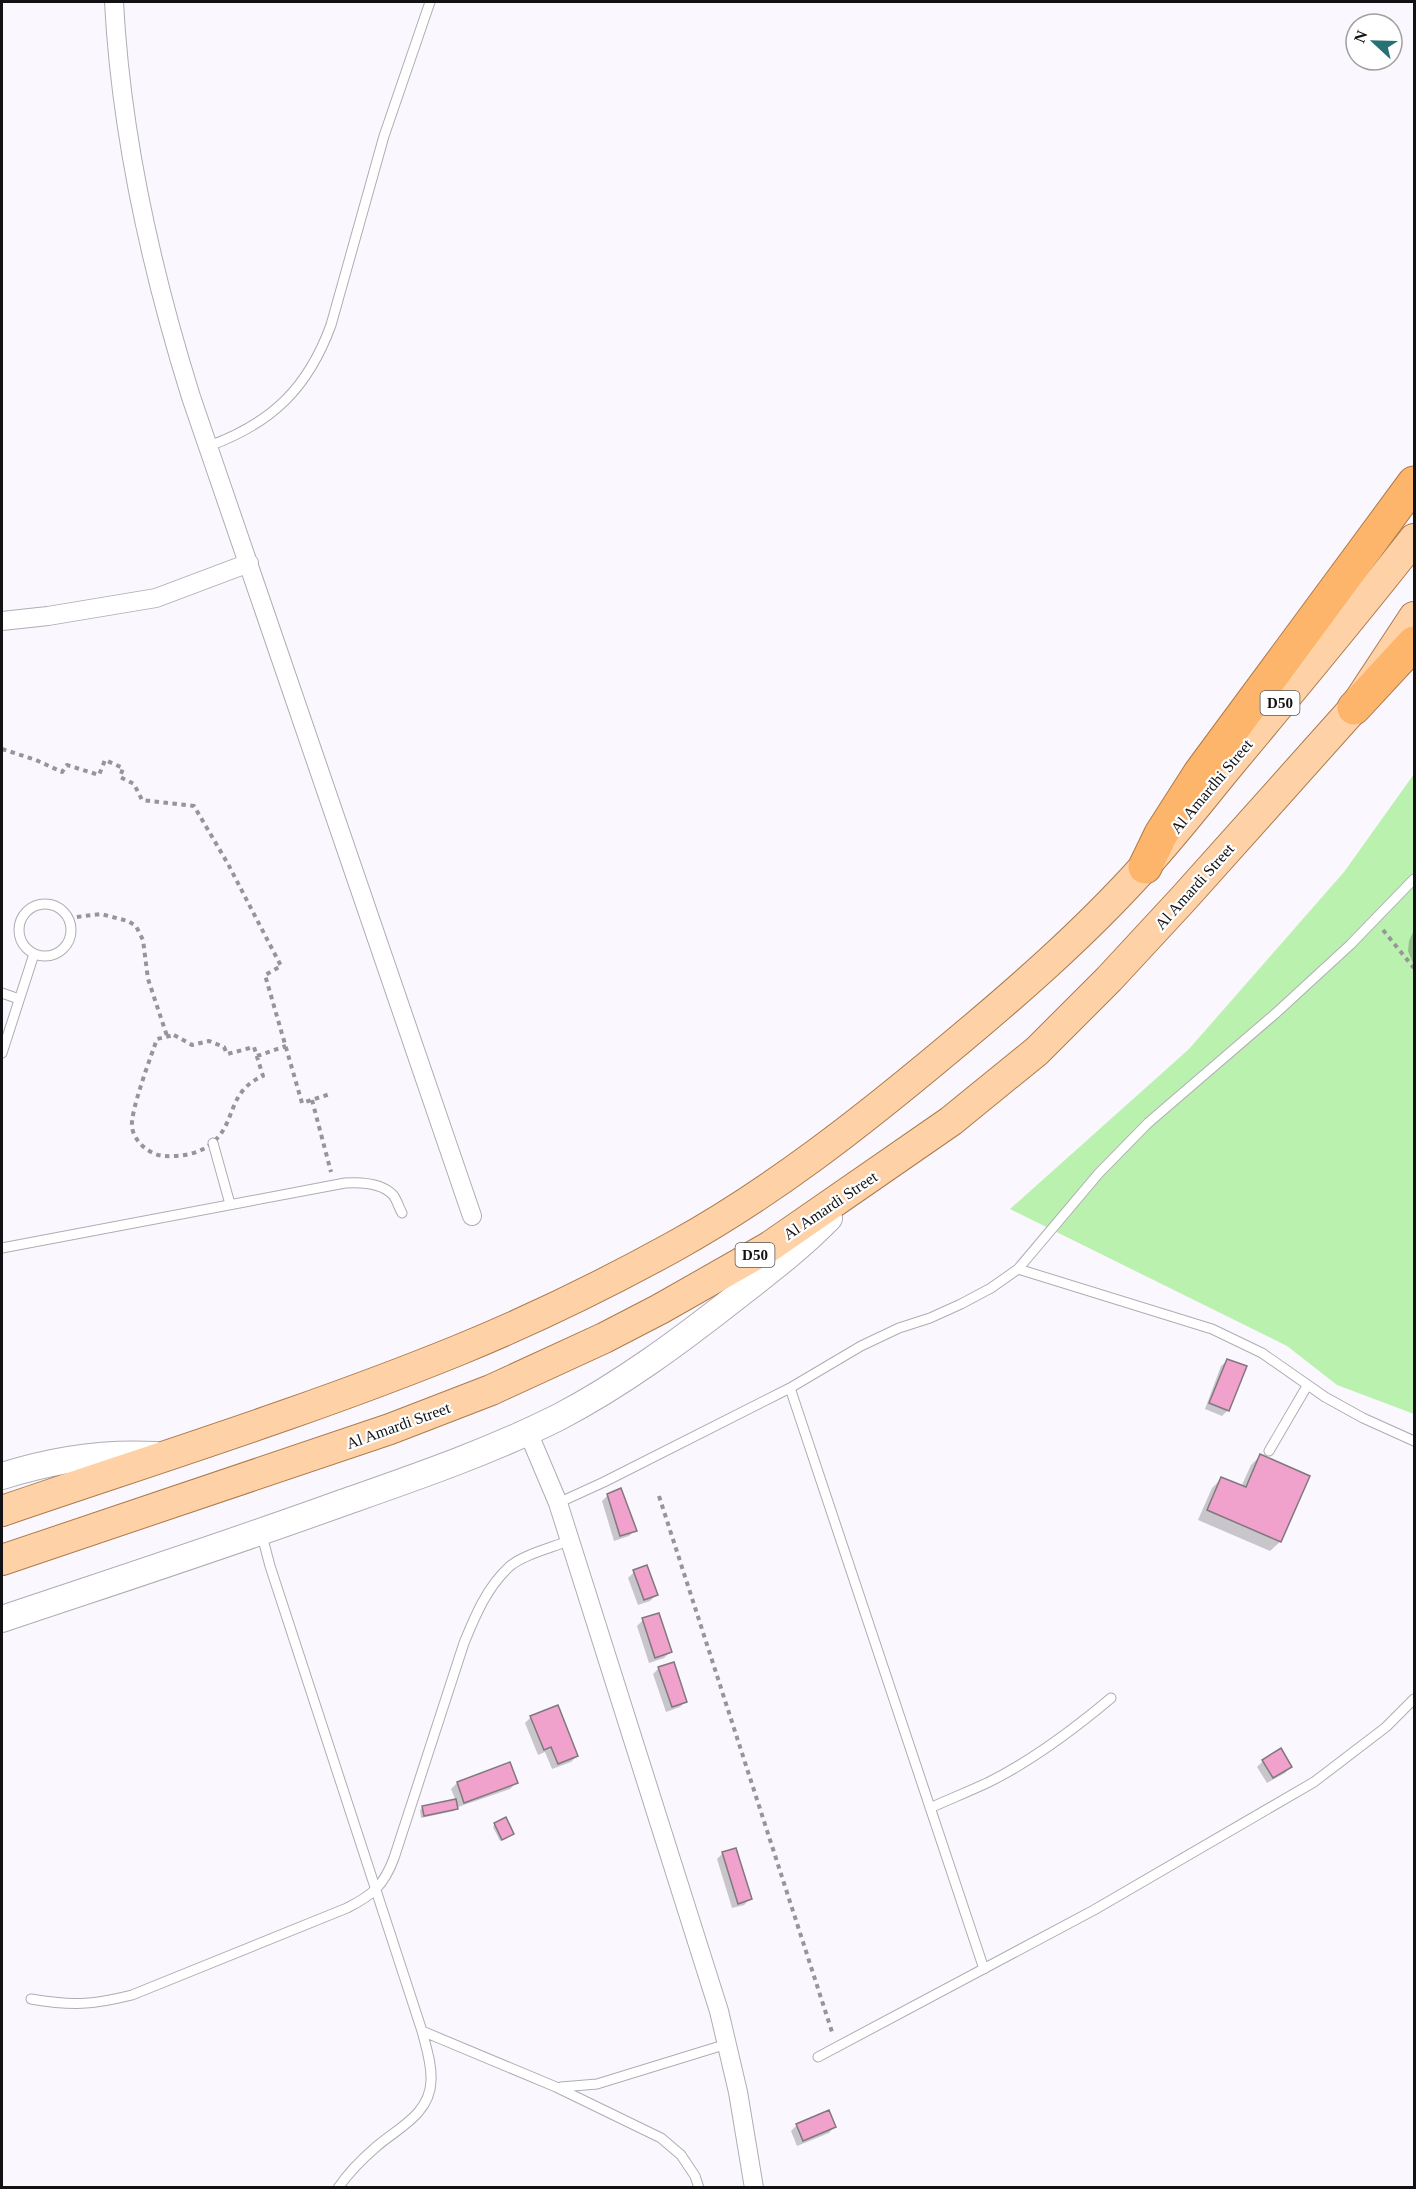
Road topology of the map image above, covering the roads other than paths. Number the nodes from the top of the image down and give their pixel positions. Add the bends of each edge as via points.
1 (114, 2) edge
2 (430, 2) edge
3 (209, 446) junction
4 (1414, 483) edge
5 (1414, 539) edge
6 (249, 563) junction
7 (1414, 617) edge
8 (2, 621) edge
9 (1414, 642) edge
10 (1354, 708) junction
11 (1145, 867) junction
12 (1414, 879) edge
13 (34, 954) junction
14 (2, 993) edge
15 (19, 999) junction
16 (2, 1053) edge
17 (213, 1143) road end
18 (860, 1185) junction
19 (230, 1204) junction
20 (402, 1213) dead end
21 (471, 1216) dead end
22 (2, 1248) edge
23 (1018, 1269) junction
24 (1307, 1386) junction
25 (790, 1388) junction
26 (528, 1432) junction
27 (1414, 1441) edge
28 (1269, 1451) dead end
29 (163, 1456) junction
30 (2, 1476) edge
31 (558, 1503) junction
32 (2, 1511) edge
33 (261, 1532) junction
34 (568, 1541) junction
35 (2, 1560) edge
36 (2, 1619) edge
37 (1111, 1698) dead end
38 (1414, 1699) edge
39 (930, 1808) junction
40 (375, 1891) junction
41 (984, 1969) junction
42 (31, 1999) dead end
43 (422, 2031) junction
44 (728, 2044) junction
45 (818, 2057) dead end
46 (556, 2087) junction
47 (338, 2187) edge
48 (699, 2187) edge
49 (753, 2187) edge

1 - 3 street via 121,82 144,220 173,338
2 - 3 lane via 384,136 322,349 310,372 276,410 241,433
3 - 6 street
4 - 11 highway via 1179,803
5 - 11 main road, Al Amardhi Street / D50
6 - 8 street via 156,598
6 - 21 street
7 - 10 main road, D50
9 - 10 highway
10 - 18 main road, Al Amardi Street / D50 via 1184,898 1037,1051 951,1121
11 - 29 main road, D50 via 1070,942 910,1082 739,1207 677,1245 461,1349
12 - 23 lane via 1276,1013 1148,1123 1099,1173
13 - 13 lane via 52,955 66,944 70,926 62,910 37,905 22,916 21,942
13 - 15 lane
14 - 15 lane
15 - 16 lane
17 - 19 lane
18 - 26 street via 773,1268 679,1341 578,1406
18 - 35 main road, Al Amardi Street / D50 via 769,1247 669,1304 491,1390 379,1433
19 - 20 lane via 355,1183 379,1187 393,1196
19 - 22 lane
23 - 24 lane via 1221,1333 1262,1353
23 - 25 lane via 961,1304 861,1346
24 - 27 lane
24 - 28 lane
25 - 31 lane
25 - 39 lane
26 - 31 street
26 - 33 street via 470,1458
29 - 30 street via 84,1457
29 - 32 main road, D50
31 - 34 street
33 - 36 street
33 - 40 lane
34 - 40 lane via 510,1566 475,1615 394,1858
34 - 44 street
37 - 39 lane via 1032,1757 990,1782
38 - 41 lane via 1386,1727 1314,1782
39 - 41 lane
40 - 42 lane via 347,1908 132,1995 99,2003 64,2004
40 - 43 lane
41 - 45 lane
43 - 46 lane
43 - 47 lane via 430,2067 428,2098 420,2112 378,2145
44 - 46 lane via 597,2085
44 - 49 street
46 - 48 lane via 661,2138 681,2155

